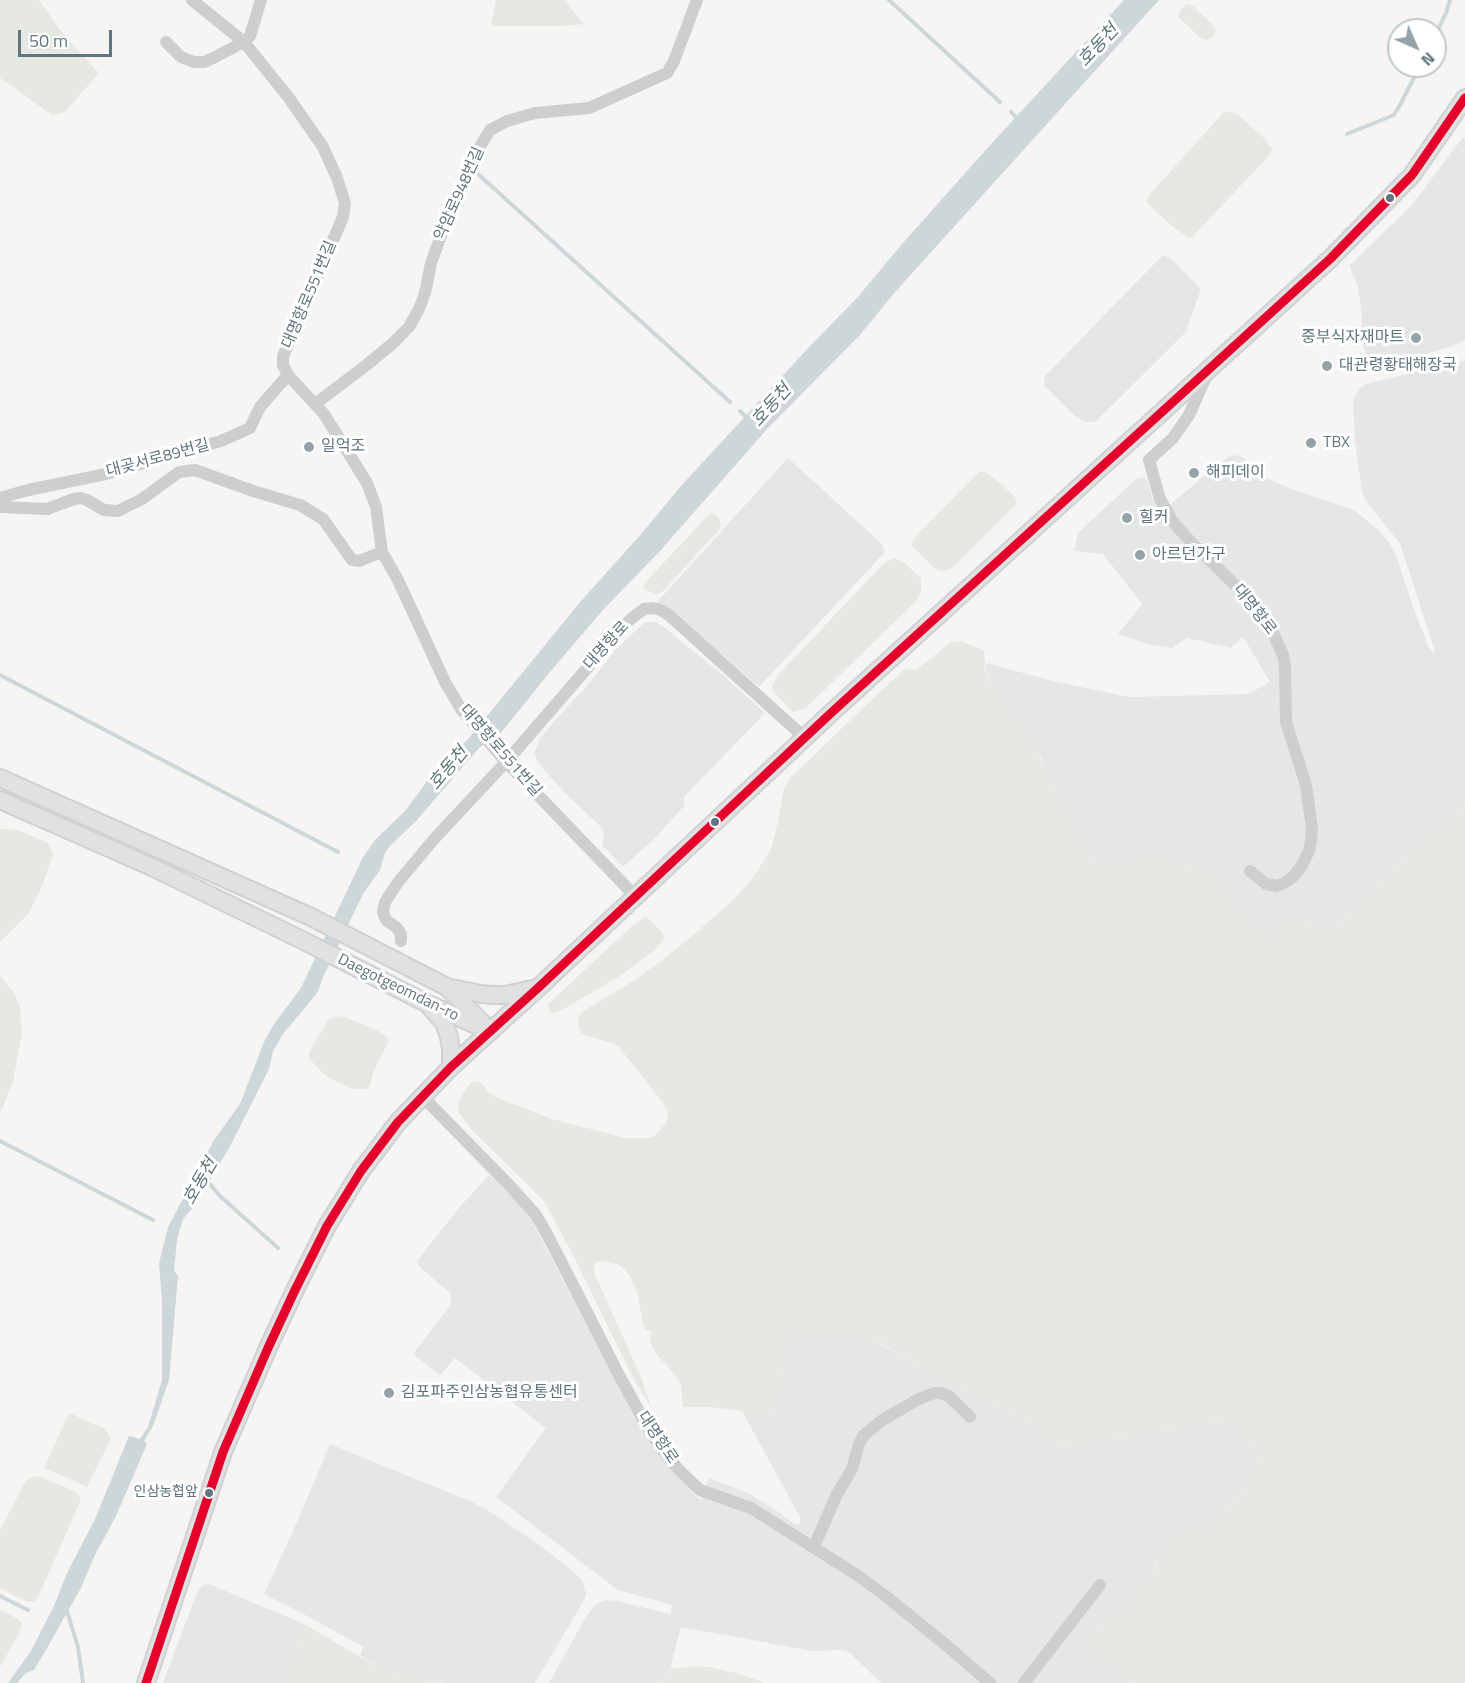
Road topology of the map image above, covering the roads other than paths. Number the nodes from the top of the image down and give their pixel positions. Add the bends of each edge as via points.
1 (192, 0) edge
2 (261, 0) edge
3 (697, 0) edge
4 (166, 42) dead end
5 (244, 42) junction
6 (1465, 98) edge
7 (1210, 368) junction
8 (288, 375) junction
9 (315, 404) junction
10 (0, 498) edge
11 (0, 507) edge
12 (382, 552) junction
13 (806, 738) junction
14 (504, 759) junction
15 (0, 778) edge
16 (0, 800) edge
17 (1250, 871) dead end
18 (635, 896) junction
19 (401, 941) dead end
20 (447, 987) junction
21 (539, 987) junction
22 (428, 1004) junction
23 (490, 1031) junction
24 (451, 1066) junction
25 (422, 1096) junction
26 (970, 1417) dead end
27 (814, 1547) junction
28 (1100, 1585) dead end
29 (146, 1683) edge
30 (990, 1683) edge
31 (1023, 1683) edge

1 - 5 street, 대명항로551번길
2 - 5 street via 250,36
3 - 9 street, 약암로948번길 via 667,73 589,108 535,113 490,130 449,214 425,293 409,327
4 - 5 street via 181,57 204,62
5 - 8 street, 대명항로551번길 via 322,147 345,203 343,217 283,356
6 - 7 main road via 1412,175 1330,259
7 - 13 main road
7 - 17 street, 대명항로 via 1180,428 1149,460 1160,499 1173,522 1258,611 1283,655 1286,723 1306,785 1311,841 1301,867 1284,883 1266,884
8 - 9 street, 대명항로551번길
8 - 10 street, 대곶서로89번길 via 260,407 250,428 221,441 106,474
9 - 12 street, 대명항로551번길 via 367,483 376,507
11 - 12 street via 47,509 81,498 104,510 118,511 179,472 195,470 300,505 323,519 352,560
12 - 14 street, 대명항로551번길 via 461,710
13 - 14 street, 대명항로 via 670,616 653,608 644,609 621,629
13 - 18 main road
14 - 18 street, 대명항로551번길
14 - 19 street via 385,902 386,920 397,928
15 - 20 main road, Daegotgeomdan-ro via 311,917
16 - 22 main road, Daegotgeomdan-ro via 152,867
18 - 21 main road
20 - 21 main road via 505,995
20 - 23 main road, Daegotgeomdan-ro
21 - 23 main road
22 - 23 main road, Daegotgeomdan-ro
22 - 24 main road via 449,1036
23 - 24 main road
24 - 25 main road
25 - 27 street, 대명항로 via 536,1215 644,1421 675,1465 700,1490 751,1508
25 - 29 main road via 361,1171 327,1226 295,1290 223,1452
26 - 27 street via 950,1397 934,1393 881,1421 863,1436
27 - 30 street, 대명항로 via 887,1596
28 - 31 street

